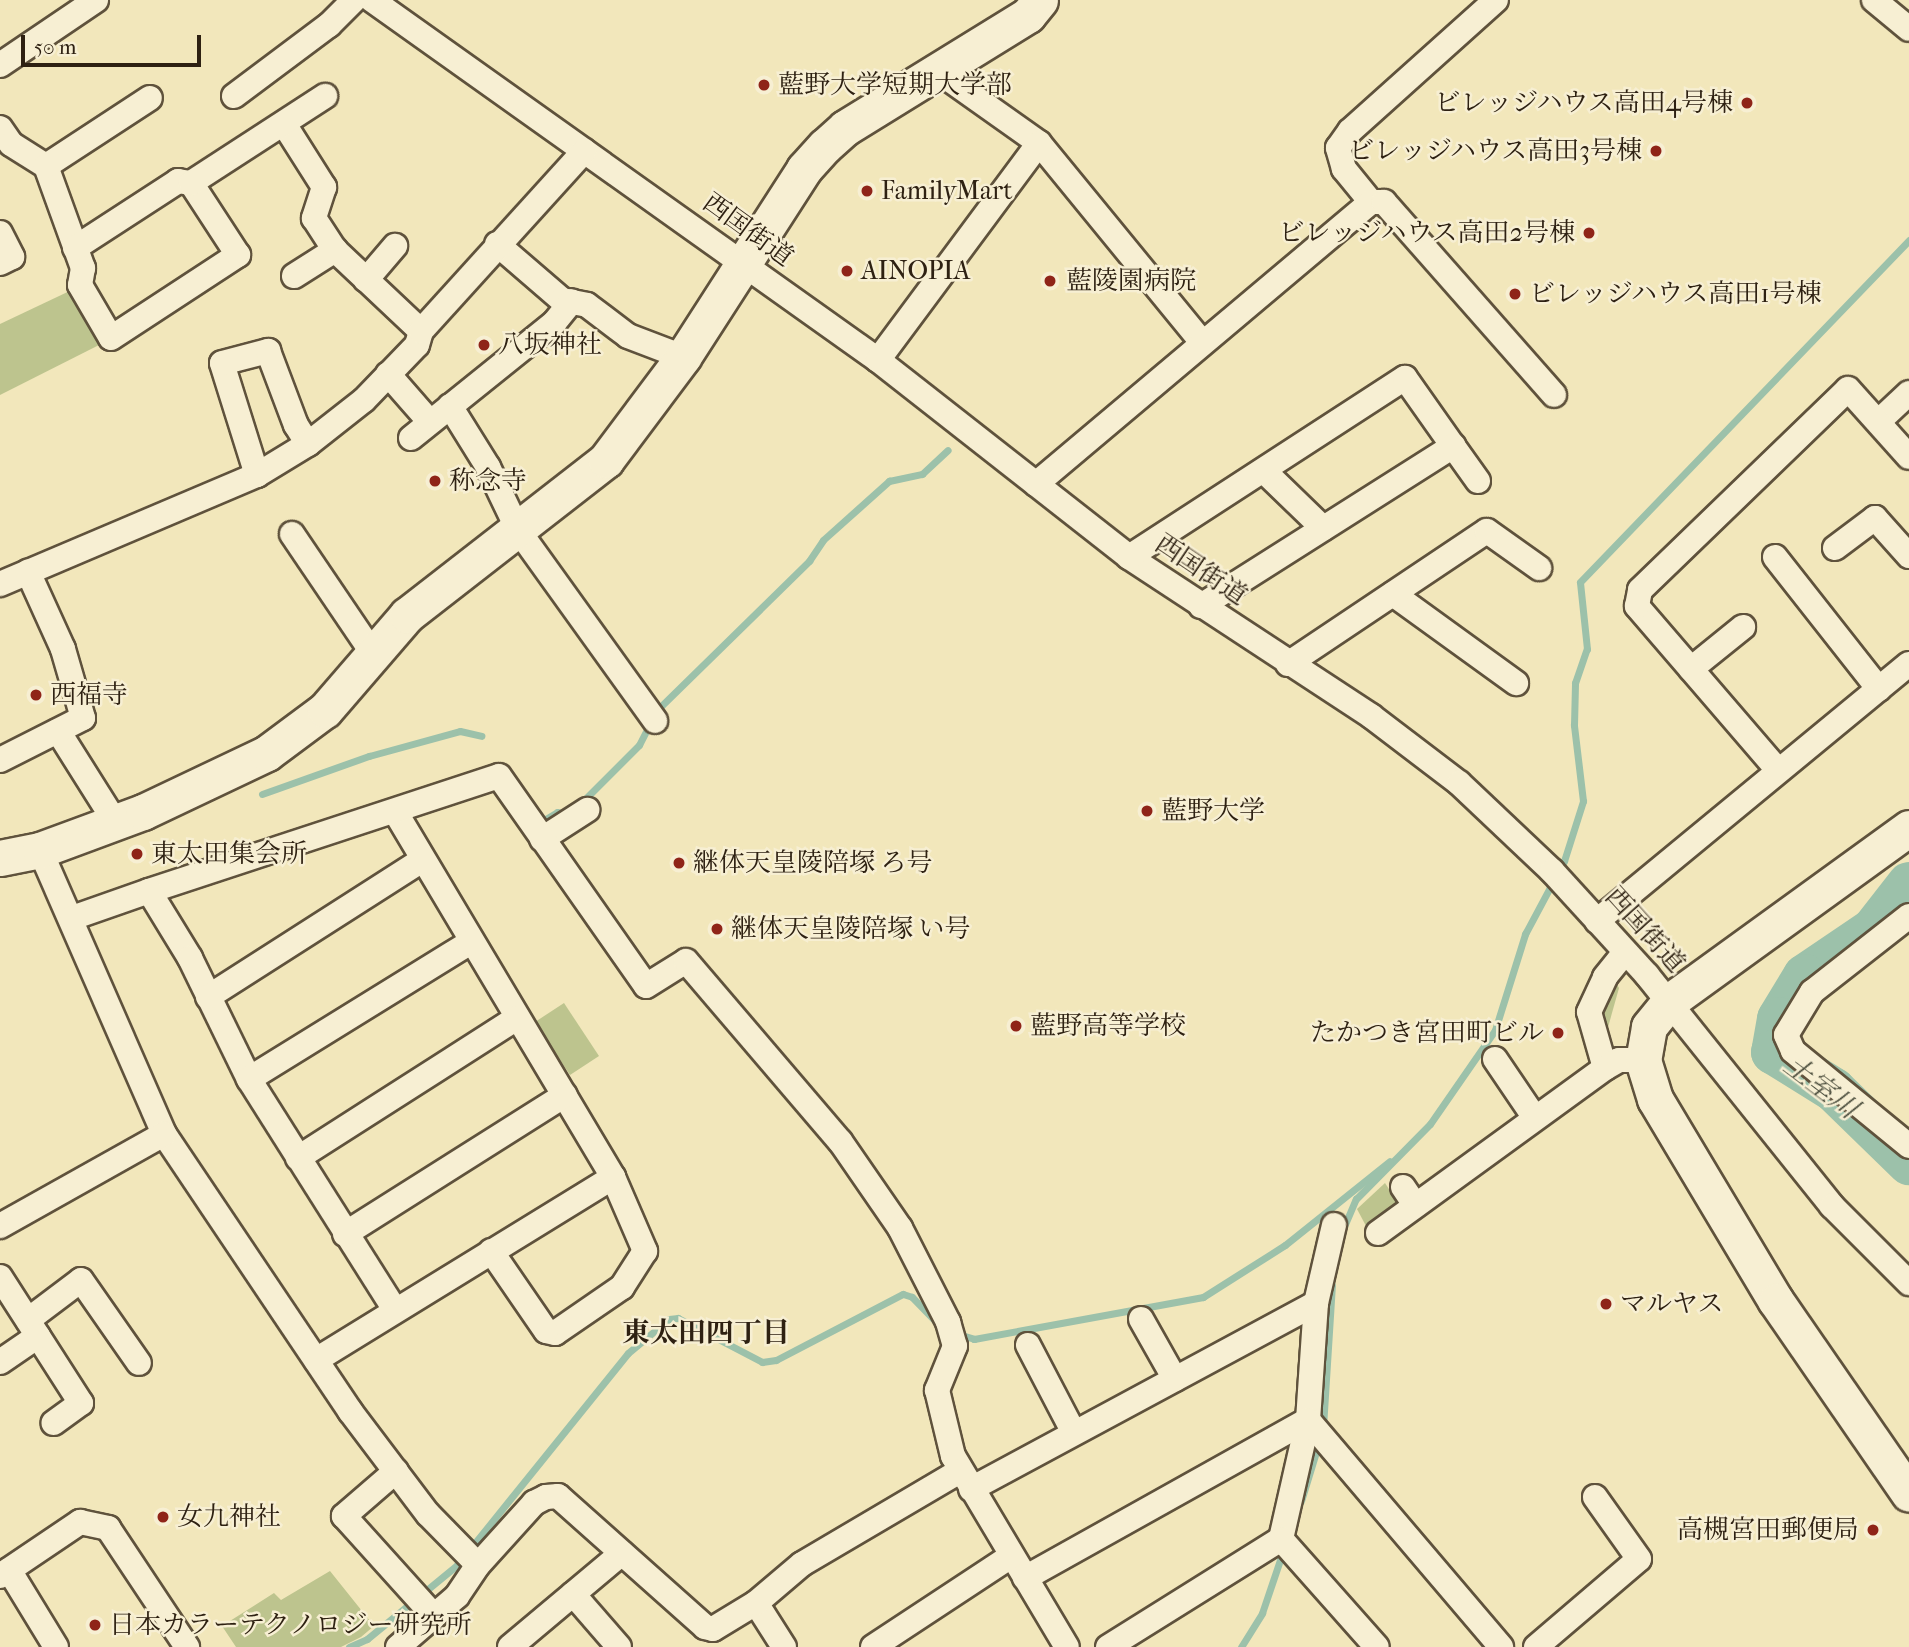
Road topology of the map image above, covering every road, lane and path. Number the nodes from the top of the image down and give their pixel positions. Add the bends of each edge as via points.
1 (96, 0) edge
2 (354, 0) edge
3 (372, 0) edge
4 (1040, 0) edge
5 (1496, 0) edge
6 (1874, 0) edge
7 (1909, 29) edge
8 (0, 65) edge
9 (936, 70) junction
10 (234, 96) dead end
11 (325, 96) dead end
12 (150, 98) dead end
13 (284, 124) junction
14 (0, 128) edge
15 (1039, 143) junction
16 (584, 151) junction
17 (46, 166) junction
18 (191, 183) junction
19 (1371, 202) junction
20 (0, 233) edge
21 (497, 244) junction
22 (395, 246) dead end
23 (75, 248) junction
24 (335, 250) junction
25 (0, 262) edge
26 (742, 263) junction
27 (294, 276) dead end
28 (366, 280) junction
29 (572, 301) junction
30 (421, 331) junction
31 (1201, 341) junction
32 (682, 357) junction
33 (877, 360) junction
34 (388, 374) junction
35 (1909, 393) edge
36 (1554, 396) dead end
37 (450, 406) junction
38 (429, 421) junction
39 (1879, 421) junction
40 (411, 438) dead end
41 (308, 444) junction
42 (1453, 446) junction
43 (1909, 457) edge
44 (1265, 472) junction
45 (257, 475) junction
46 (1478, 481) dead end
47 (1035, 484) junction
48 (1323, 528) junction
49 (518, 530) junction
50 (292, 534) dead end
51 (1835, 548) dead end
52 (1909, 556) edge
53 (1129, 557) junction
54 (1775, 557) dead end
55 (1539, 568) dead end
56 (28, 572) junction
57 (0, 584) edge
58 (1393, 594) junction
59 (1200, 606) junction
60 (1744, 627) dead end
61 (374, 655) junction
62 (1289, 664) junction
63 (1909, 664) edge
64 (1691, 669) junction
65 (1516, 683) dead end
66 (1879, 689) junction
67 (653, 719) dead end
68 (58, 731) junction
69 (0, 760) edge
70 (1777, 769) junction
71 (587, 810) dead end
72 (396, 813) junction
73 (116, 823) junction
74 (1909, 828) edge
75 (542, 839) junction
76 (40, 850) junction
77 (0, 858) edge
78 (422, 860) junction
79 (149, 891) junction
80 (1909, 916) edge
81 (72, 918) junction
82 (1597, 921) junction
83 (471, 942) junction
84 (1625, 952) junction
85 (208, 997) junction
86 (1669, 1002) junction
87 (517, 1018) junction
88 (1495, 1059) dead end
89 (1643, 1060) junction
90 (1605, 1068) junction
91 (249, 1079) junction
92 (565, 1095) junction
93 (1535, 1118) junction
94 (164, 1134) junction
95 (1909, 1146) edge
96 (298, 1158) junction
97 (613, 1177) junction
98 (1334, 1225) dead end
99 (0, 1226) edge
100 (1378, 1233) dead end
101 (345, 1234) junction
102 (491, 1251) junction
103 (0, 1278) edge
104 (1909, 1283) edge
105 (1316, 1303) junction
106 (394, 1308) junction
107 (1141, 1319) dead end
108 (33, 1328) junction
109 (1028, 1345) dead end
110 (316, 1360) junction
111 (0, 1363) edge
112 (139, 1363) dead end
113 (1175, 1379) junction
114 (1308, 1420) junction
115 (53, 1423) dead end
116 (1074, 1433) junction
117 (396, 1471) junction
118 (966, 1480) junction
119 (1909, 1494) edge
120 (1595, 1497) dead end
121 (1281, 1539) junction
122 (622, 1553) junction
123 (1012, 1556) junction
124 (478, 1565) junction
125 (4, 1573) edge
126 (1025, 1578) junction
127 (573, 1594) junction
128 (756, 1603) junction
129 (434, 1616) junction
130 (56, 1647) edge
131 (187, 1647) edge
132 (398, 1647) edge
133 (510, 1647) edge
134 (618, 1647) edge
135 (784, 1647) edge
136 (873, 1647) edge
137 (1067, 1647) edge
138 (1108, 1647) edge
139 (1377, 1647) edge
140 (1502, 1647) edge
141 (1536, 1647) edge

1 - 8 street
2 - 10 street via 329,25
3 - 16 street, 西国街道
4 - 9 street via 1028,15
5 - 19 street via 1350,131 1338,148 1344,169
6 - 7 street
9 - 15 street
9 - 26 street via 845,128 825,146 804,169
11 - 13 street
12 - 17 street
13 - 18 street
13 - 24 street via 324,187 314,218
14 - 17 street via 11,144
15 - 31 street
15 - 33 street
16 - 21 street
16 - 26 street, 西国街道
17 - 23 street
18 - 23 street via 178,181
18 - 23 street via 238,255 111,338 80,285 83,268
19 - 31 street
19 - 36 street via 1384,202
20 - 25 street via 12,257
21 - 29 street via 562,300
21 - 30 street
22 - 28 street
24 - 27 street
24 - 28 street
26 - 32 street
26 - 33 street, 西国街道
28 - 30 street
29 - 32 street via 587,305 628,336
29 - 37 street via 554,323
30 - 34 street via 417,345
31 - 47 street
32 - 49 street via 606,460
33 - 47 street, 西国街道
34 - 38 street
34 - 41 street
35 - 39 street
37 - 38 street
37 - 49 street via 488,467
38 - 40 street
39 - 43 street
39 - 64 street via 1848,389 1640,590 1637,606
41 - 45 street
41 - 45 street via 296,425 268,351 222,363
42 - 44 street via 1405,378
42 - 46 street
42 - 48 street
44 - 48 street
44 - 53 street
45 - 56 street
47 - 53 street, 西国街道
48 - 59 street
49 - 61 street via 407,615
49 - 67 street
50 - 61 street
51 - 52 street via 1875,518
53 - 59 street, 西国街道
54 - 66 street
55 - 58 street via 1487,531
56 - 57 street
56 - 68 street via 63,649 83,718
58 - 62 street
58 - 65 street
59 - 62 street, 西国街道
60 - 64 street
61 - 73 street via 325,710 267,752
62 - 82 street, 西国街道 via 1371,716 1459,783 1552,871
63 - 66 street
64 - 70 street
66 - 70 street
68 - 69 street
68 - 73 street
70 - 82 street
71 - 75 street
72 - 75 street via 499,776
72 - 78 street
72 - 79 street
73 - 76 street
74 - 86 street
75 - 118 street via 646,986 686,961 840,1141 900,1227 951,1334 937,1390 942,1424
76 - 77 street
76 - 81 street via 51,885
78 - 83 street
78 - 85 street
79 - 81 street
79 - 85 street
80 - 95 street via 1812,992 1786,1035 1793,1051
81 - 94 street via 85,961
82 - 84 street, 西国街道
83 - 87 street
83 - 91 street
84 - 86 street, 西国街道
84 - 90 street via 1605,977 1589,1012
85 - 91 street
86 - 89 street via 1649,1027
86 - 104 street, 西国街道 via 1832,1206
87 - 92 street
87 - 96 street
88 - 93 street
89 - 90 street via 1619,1060
89 - 119 street via 1655,1100 1776,1301
90 - 93 street
91 - 96 street
92 - 97 street
92 - 101 street
93 - 100 street via 1409,1196
94 - 99 street
94 - 110 street
96 - 101 street
97 - 102 street
97 - 102 street via 645,1251 622,1287 555,1333 546,1331
98 - 105 street
101 - 106 street
102 - 106 street
103 - 108 street
105 - 113 street
105 - 114 street
106 - 110 street
107 - 113 street
108 - 111 street
108 - 112 street via 81,1280
108 - 115 street via 81,1403
109 - 116 street
110 - 117 street
113 - 116 street
114 - 121 street
114 - 126 street
114 - 140 street
116 - 118 street
117 - 124 street via 428,1514
117 - 129 street via 344,1516
118 - 123 street
118 - 128 street via 802,1564
120 - 141 street via 1639,1559
121 - 138 street
121 - 139 street
122 - 124 street via 558,1496 546,1497 534,1503
122 - 127 street
122 - 128 street via 705,1627 721,1628
123 - 126 street
123 - 136 street
124 - 129 street via 457,1596
125 - 130 street
125 - 131 street via 80,1522 108,1528
126 - 137 street
127 - 133 street
127 - 134 street
128 - 135 street
129 - 132 street

